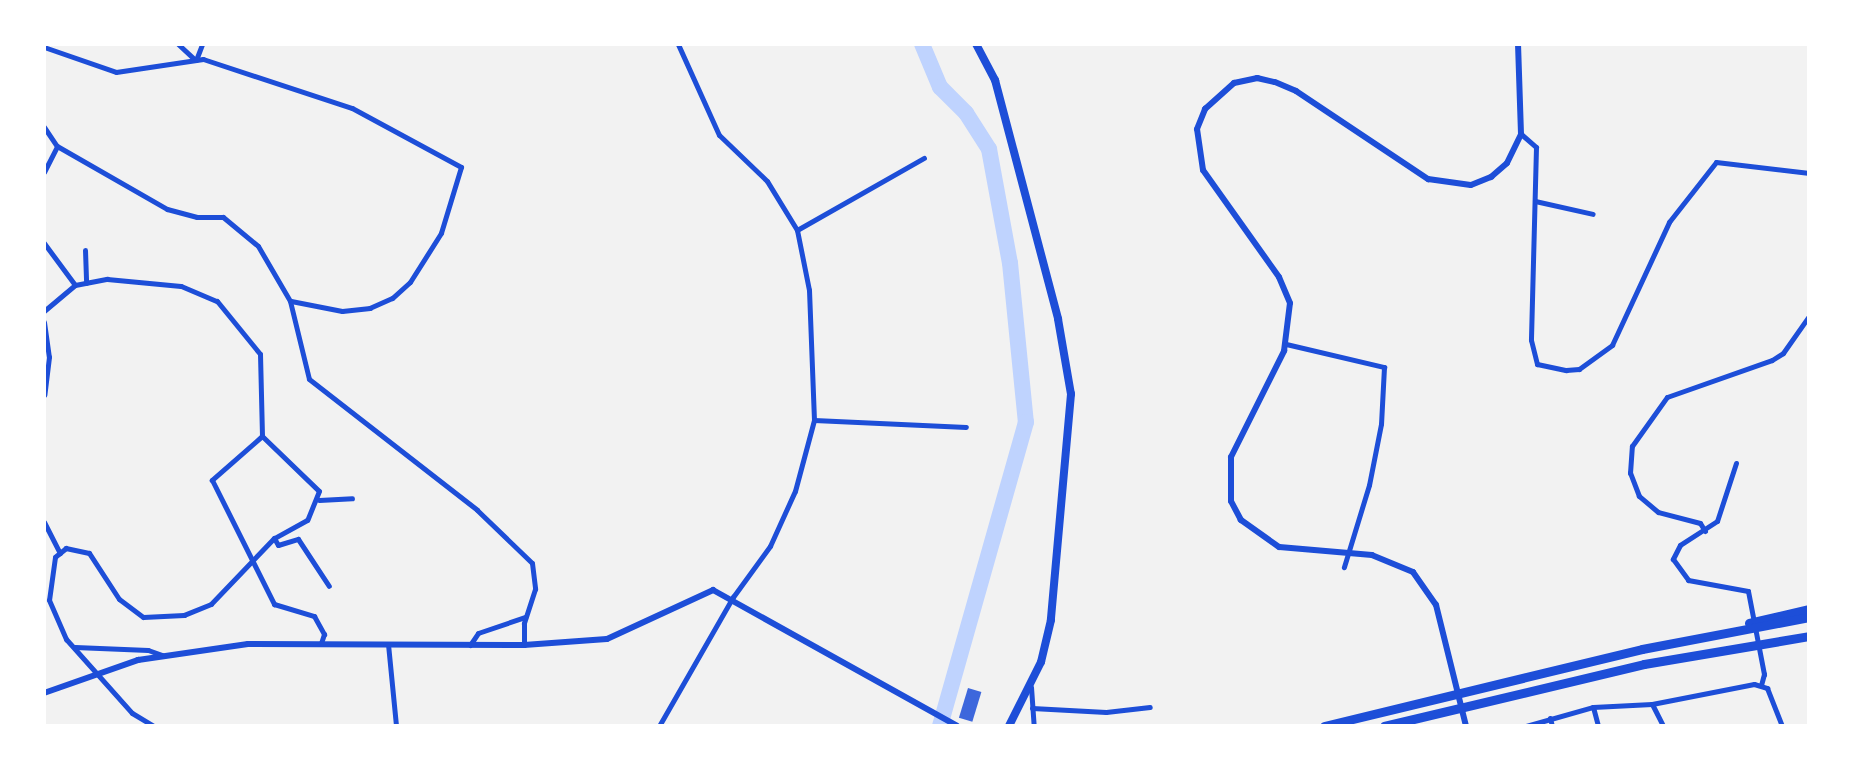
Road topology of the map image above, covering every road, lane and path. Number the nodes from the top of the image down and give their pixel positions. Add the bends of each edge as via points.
1 (178, 44) edge
2 (202, 44) edge
3 (678, 44) edge
4 (976, 44) edge
5 (1518, 44) edge
6 (44, 47) edge
7 (196, 60) junction
8 (44, 127) edge
9 (1521, 134) junction
10 (57, 146) junction
11 (924, 158) dead end
12 (44, 172) edge
13 (1809, 173) edge
14 (1535, 201) junction
15 (1593, 214) dead end
16 (797, 230) junction
17 (44, 243) edge
18 (85, 250) dead end
19 (86, 283) junction
20 (75, 285) junction
21 (290, 301) junction
22 (44, 311) edge
23 (1809, 316) edge
24 (44, 322) edge
25 (1286, 344) junction
26 (46, 378) edge
27 (44, 395) edge
28 (814, 420) junction
29 (966, 427) dead end
30 (262, 436) junction
31 (1736, 463) dead end
32 (352, 498) dead end
33 (319, 500) junction
34 (44, 522) edge
35 (1705, 531) junction
36 (274, 538) junction
37 (60, 553) junction
38 (250, 563) junction
39 (1344, 567) dead end
40 (329, 586) dead end
41 (733, 597) junction
42 (1809, 609) edge
43 (526, 617) junction
44 (1809, 617) edge
45 (1716, 635) junction
46 (1809, 636) edge
47 (321, 643) junction
48 (388, 644) junction
49 (470, 645) junction
50 (524, 645) junction
51 (74, 647) junction
52 (162, 655) junction
53 (1761, 685) junction
54 (1031, 686) junction
55 (44, 693) edge
56 (1652, 704) junction
57 (1150, 707) dead end
58 (1593, 707) junction
59 (1032, 708) junction
60 (1550, 718) junction
61 (154, 726) edge
62 (396, 726) edge
63 (659, 726) edge
64 (956, 726) edge
65 (1009, 726) edge
66 (1034, 726) edge
67 (1324, 726) edge
68 (1384, 726) edge
69 (1466, 726) edge
70 (1527, 726) edge
71 (1552, 726) edge
72 (1598, 726) edge
73 (1663, 726) edge
74 (1782, 726) edge

1 - 7 street
2 - 7 street
3 - 16 street via 719,135 767,181
4 - 54 highway via 995,80 1058,319 1071,394 1051,620
5 - 9 street
6 - 7 street via 116,72
7 - 21 street via 352,108 461,167 441,233 410,282 392,298 370,308 342,311
8 - 10 street
9 - 14 street via 1536,147
9 - 25 street via 1507,163 1491,177 1451,186 1428,179 1275,82 1257,78 1234,83 1217,95 1205,109 1196,149 1203,170 1279,277 1290,303
10 - 12 street
10 - 21 street via 167,209 223,217 258,246
11 - 16 street
13 - 14 street via 1716,162 1669,222 1612,345 1574,370 1537,364 1531,340
14 - 15 street
16 - 28 street via 809,290
17 - 20 street
18 - 19 street
19 - 20 street
19 - 30 street via 124,279 181,286 217,301 260,354
20 - 22 street
21 - 43 street via 309,379 477,510 532,563 535,589
23 - 35 street via 1772,360 1667,397 1632,446 1630,473 1639,496 1658,512 1700,523
24 - 26 street
25 - 39 street via 1384,367 1378,440
25 - 69 street via 1231,457 1231,501 1241,520 1279,547 1395,561 1427,588
26 - 27 street
28 - 29 street
28 - 41 street via 770,546
30 - 33 street via 319,491
30 - 38 street via 212,480 233,513
31 - 35 street via 1725,507
32 - 33 street
33 - 36 street via 307,520
34 - 37 street
35 - 53 street via 1675,551 1674,567 1688,580 1743,587 1751,600 1764,674
36 - 38 street
36 - 40 street via 278,545 298,539
37 - 38 street via 76,549 98,559 119,599 143,617 184,615 211,604
37 - 51 street via 52,566 49,600
38 - 47 street via 274,604 320,622
41 - 50 street via 713,590 697,594 607,639
41 - 63 street
41 - 64 street
42 - 45 highway
43 - 49 street via 478,633
43 - 50 street
44 - 45 highway
45 - 67 highway via 1408,702
46 - 68 highway via 1644,664
47 - 48 street
47 - 52 street
48 - 49 street
48 - 62 street
49 - 50 street
51 - 52 street
51 - 61 street via 132,713
52 - 55 street
53 - 56 street
53 - 74 street
54 - 59 street
54 - 65 highway
56 - 58 street
56 - 73 street
57 - 59 street via 1106,712
58 - 60 street
58 - 72 street
59 - 66 street
60 - 70 street
60 - 71 street

